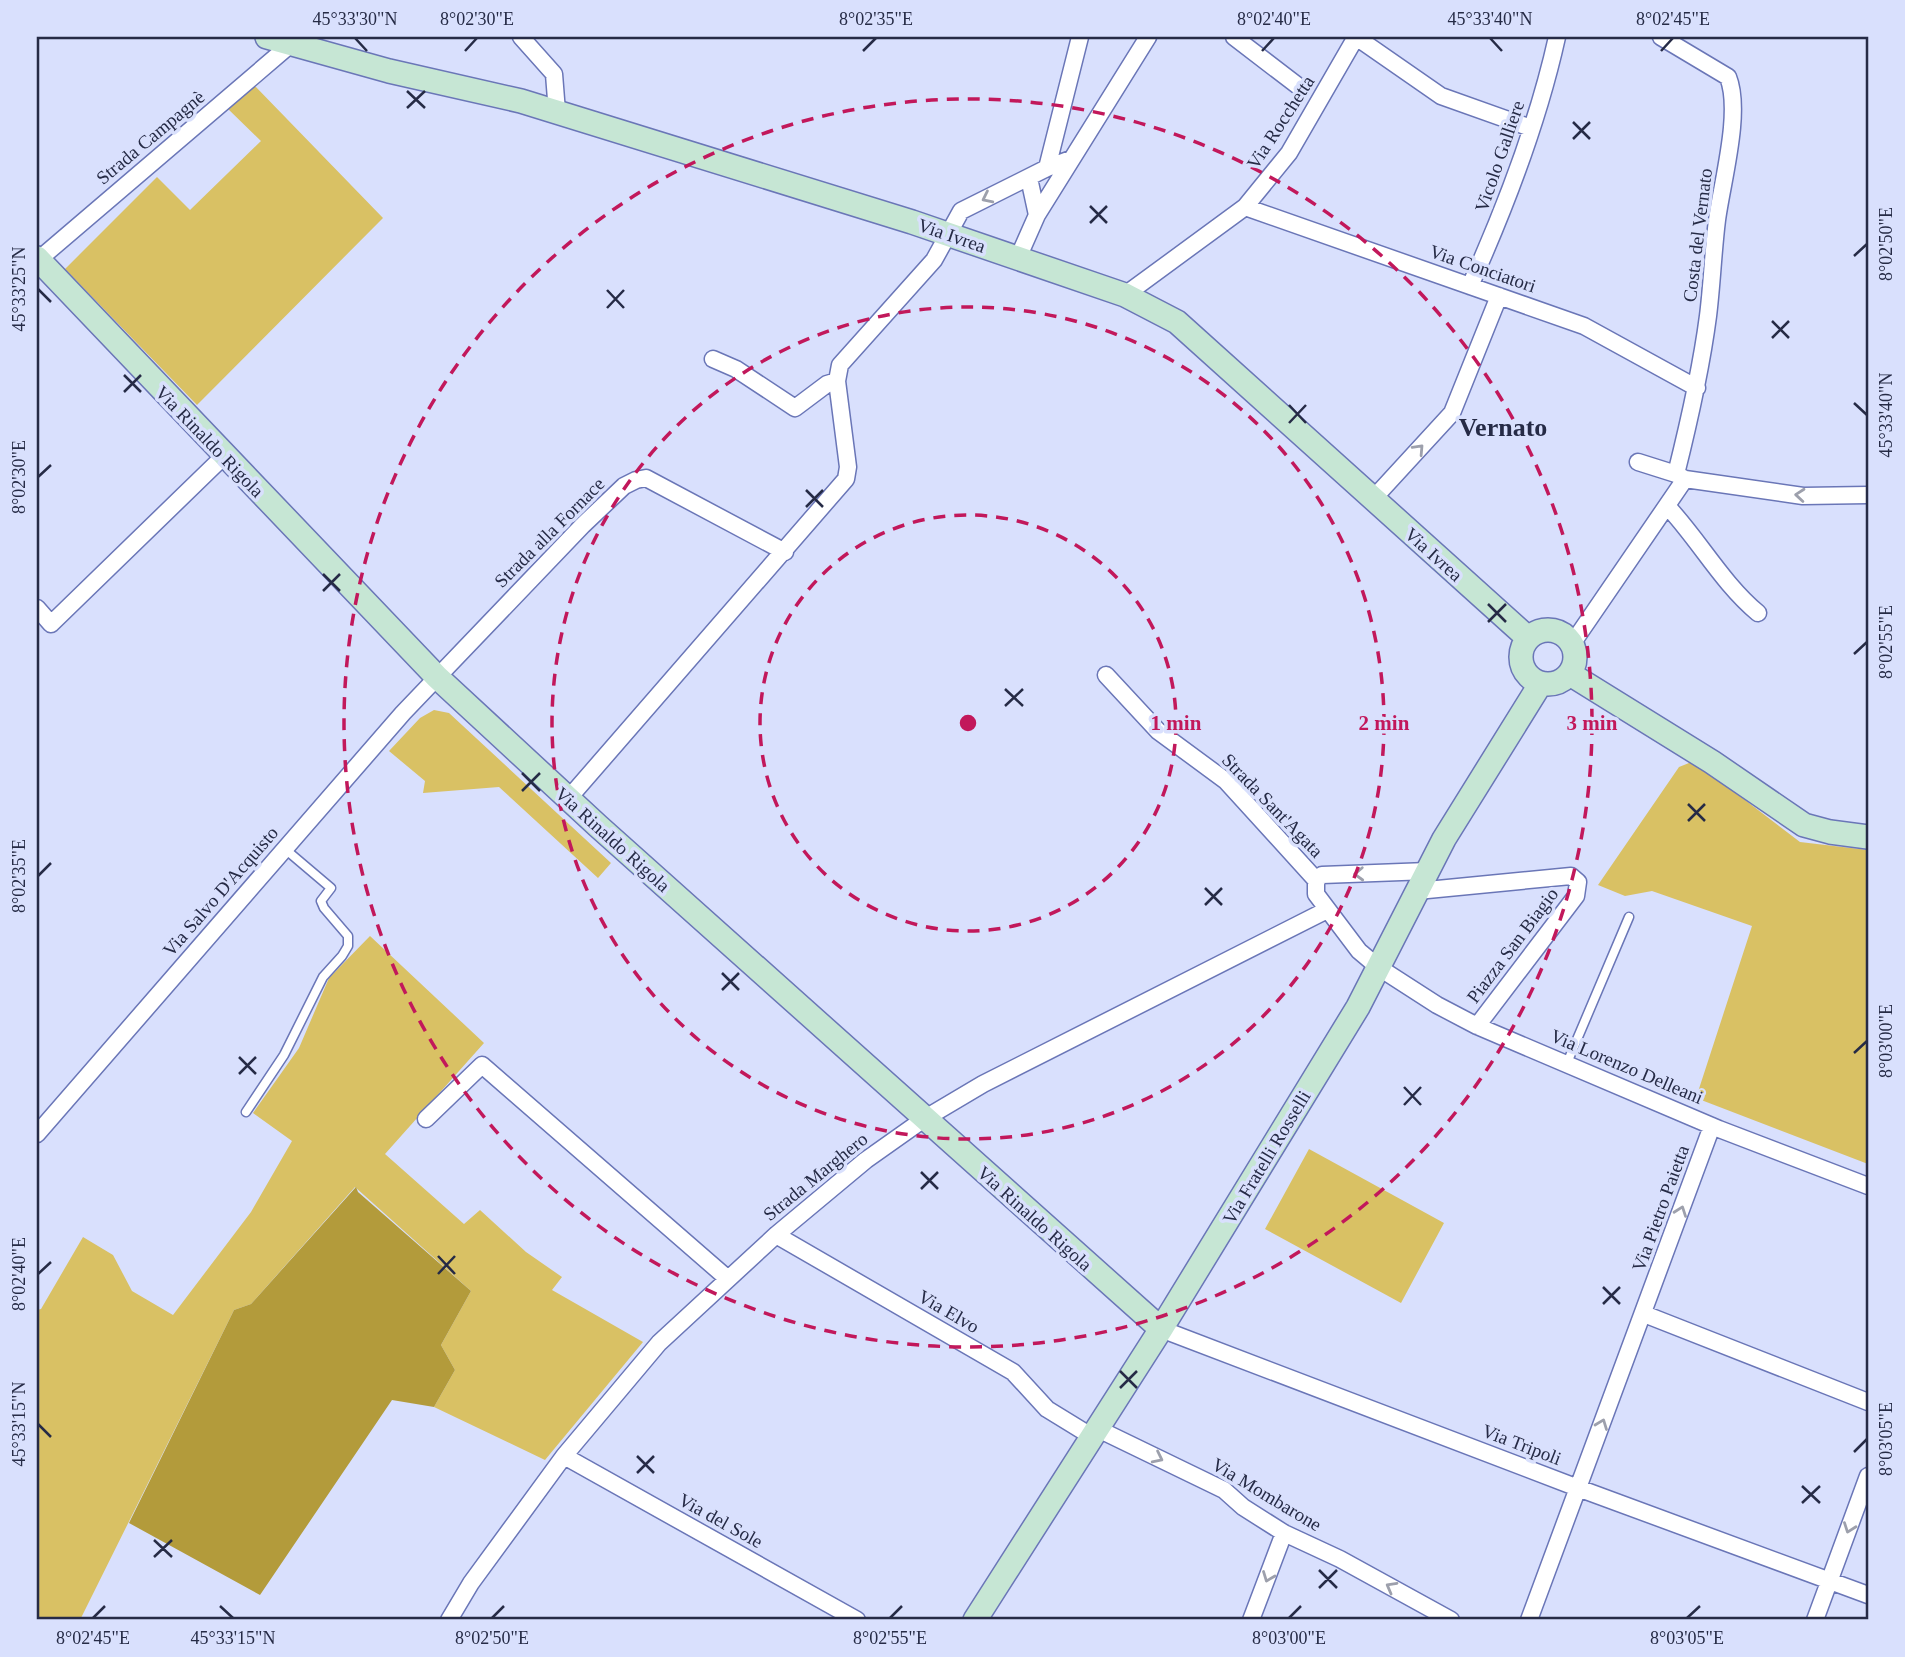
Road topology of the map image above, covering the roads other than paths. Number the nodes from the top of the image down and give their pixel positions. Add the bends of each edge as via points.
1 (267, 37) edge
2 (521, 37) edge
3 (1080, 37) edge
4 (1147, 37) edge
5 (1234, 37) edge
6 (1356, 37) edge
7 (1557, 37) edge
8 (1661, 37) edge
9 (292, 41) edge
10 (1311, 96) junction
11 (557, 112) junction
12 (1531, 128) junction
13 (1071, 159) junction
14 (1047, 168) junction
15 (1029, 178) junction
16 (1245, 207) junction
17 (1037, 215) junction
18 (948, 234) junction
19 (1018, 258) junction
20 (37, 259) edge
21 (1470, 286) junction
22 (1125, 295) junction
23 (1499, 296) junction
24 (713, 359) dead end
25 (836, 381) junction
26 (1697, 388) junction
27 (224, 456) junction
28 (1638, 462) dead end
29 (1680, 477) junction
30 (1868, 495) edge
31 (1373, 499) junction
32 (1667, 506) junction
33 (785, 552) junction
34 (37, 608) edge
35 (1758, 613) dead end
36 (1528, 638) junction
37 (1572, 644) junction
38 (1570, 674) junction
39 (1106, 675) dead end
40 (438, 677) junction
41 (1541, 684) junction
42 (568, 799) junction
43 (1868, 837) edge
44 (285, 849) junction
45 (1315, 880) junction
46 (1423, 881) junction
47 (1327, 910) junction
48 (1629, 917) dead end
49 (1378, 967) junction
50 (1477, 1026) junction
51 (1567, 1063) junction
52 (246, 1112) dead end
53 (426, 1119) dead end
54 (924, 1119) junction
55 (1713, 1126) junction
56 (37, 1134) edge
57 (1868, 1186) edge
58 (776, 1235) junction
59 (728, 1279) junction
60 (1644, 1314) junction
61 (1161, 1329) junction
62 (1868, 1402) edge
63 (1094, 1432) junction
64 (564, 1456) junction
65 (1868, 1476) edge
66 (1578, 1488) junction
67 (1284, 1533) junction
68 (1829, 1580) junction
69 (1868, 1595) edge
70 (449, 1620) edge
71 (858, 1620) edge
72 (975, 1620) edge
73 (1251, 1620) edge
74 (1451, 1620) edge
75 (1529, 1620) edge
76 (1815, 1620) edge

1 - 9 street, Via Ivrea
2 - 11 street via 554,74
3 - 14 street
4 - 13 street
5 - 10 street
6 - 10 street, Via Rocchetta
6 - 12 street via 1441,96
7 - 12 street, Vicolo Galliere
8 - 26 street, Costa del Vernato via 1728,77 1733,88
9 - 11 street, Via Ivrea via 389,71
9 - 20 street, Strada Campagnè
10 - 16 street, Via Rocchetta via 1289,153
11 - 18 street, Via Ivrea
12 - 21 street, Vicolo Galliere via 1496,229
13 - 14 street
13 - 17 street
14 - 15 street
15 - 17 street
15 -> 18 street via 961,211
16 - 21 street, Via Conciatori
16 - 22 street, Via Rocchetta
17 - 19 street
18 - 19 street, Via Ivrea
18 - 25 street via 934,260 840,365
19 - 22 street, Via Ivrea
20 - 27 street, Via Rinaldo Rigola
21 - 23 street, Via Conciatori
22 - 31 street, Via Ivrea via 1177,322
23 - 26 street, Via Conciatori via 1584,326
31 -> 23 street via 1452,413
24 - 25 street via 795,408
25 - 33 street via 846,479
26 - 29 street, Costa del Vernato
27 - 34 street via 51,624
27 - 40 street, Via Rinaldo Rigola
28 - 29 street
30 -> 29 street via 1803,496
29 - 32 street, Costa del Vernato
31 - 36 street, Via Ivrea
32 - 35 street
32 - 37 street, Costa del Vernato
33 - 40 street, Strada alla Fornace via 646,478 635,480 583,525
33 - 42 street
36 - 37 street via 1550,630
36 - 41 street via 1522,664
37 - 38 street via 1575,661
38 - 41 street via 1557,683
38 - 43 street via 1804,825
39 - 45 street, Strada Sant'Agata via 1158,731 1226,781
40 - 42 street, Via Rinaldo Rigola
40 - 44 street, Via Salvo D'Acquisto
41 - 46 street, Via Fratelli Rosselli via 1444,839
42 - 54 street, Via Rinaldo Rigola
44 - 52 lane via 331,888 321,901 348,936 348,946 323,977 284,1055
44 - 56 street, Via Salvo D'Acquisto
46 -> 45 street via 1322,876
45 - 47 street, Via Lorenzo Delleani
46 - 49 street, Via Fratelli Rosselli
46 - 50 street, Piazza San Biagio via 1571,876 1578,881 1576,896
47 - 49 street, Via Lorenzo Delleani
47 - 54 street, Strada Marghero via 983,1084
48 - 51 lane
49 - 50 street, Via Lorenzo Delleani
49 - 61 street, Via Fratelli Rosselli
50 - 51 street, Via Lorenzo Delleani
51 - 55 street, Via Lorenzo Delleani
53 - 59 street via 482,1065
54 - 58 street, Strada Marghero via 866,1160
54 - 61 street, Via Rinaldo Rigola
55 - 57 street, Via Lorenzo Delleani
60 -> 55 street, Via Pietro Paietta
58 - 59 street, Strada Marghero
58 - 63 street, Via Elvo via 1013,1372 1047,1409
59 - 64 street, Strada Marghero via 659,1343
60 - 62 street
66 -> 60 street, Via Pietro Paietta
61 - 63 street, Via Fratelli Rosselli
61 - 66 street, Via Tripoli
63 -> 67 street, Via Mombarone via 1224,1490
63 - 72 street, Via Fratelli Rosselli
64 - 70 street, Strada Marghero
64 - 71 street, Via del Sole
65 -> 68 street
66 - 68 street, Via Tripoli
66 - 75 street, Via Pietro Paietta
67 -> 73 street
74 -> 67 street, Via Mombarone
68 - 69 street, Via Tripoli
68 - 76 street

